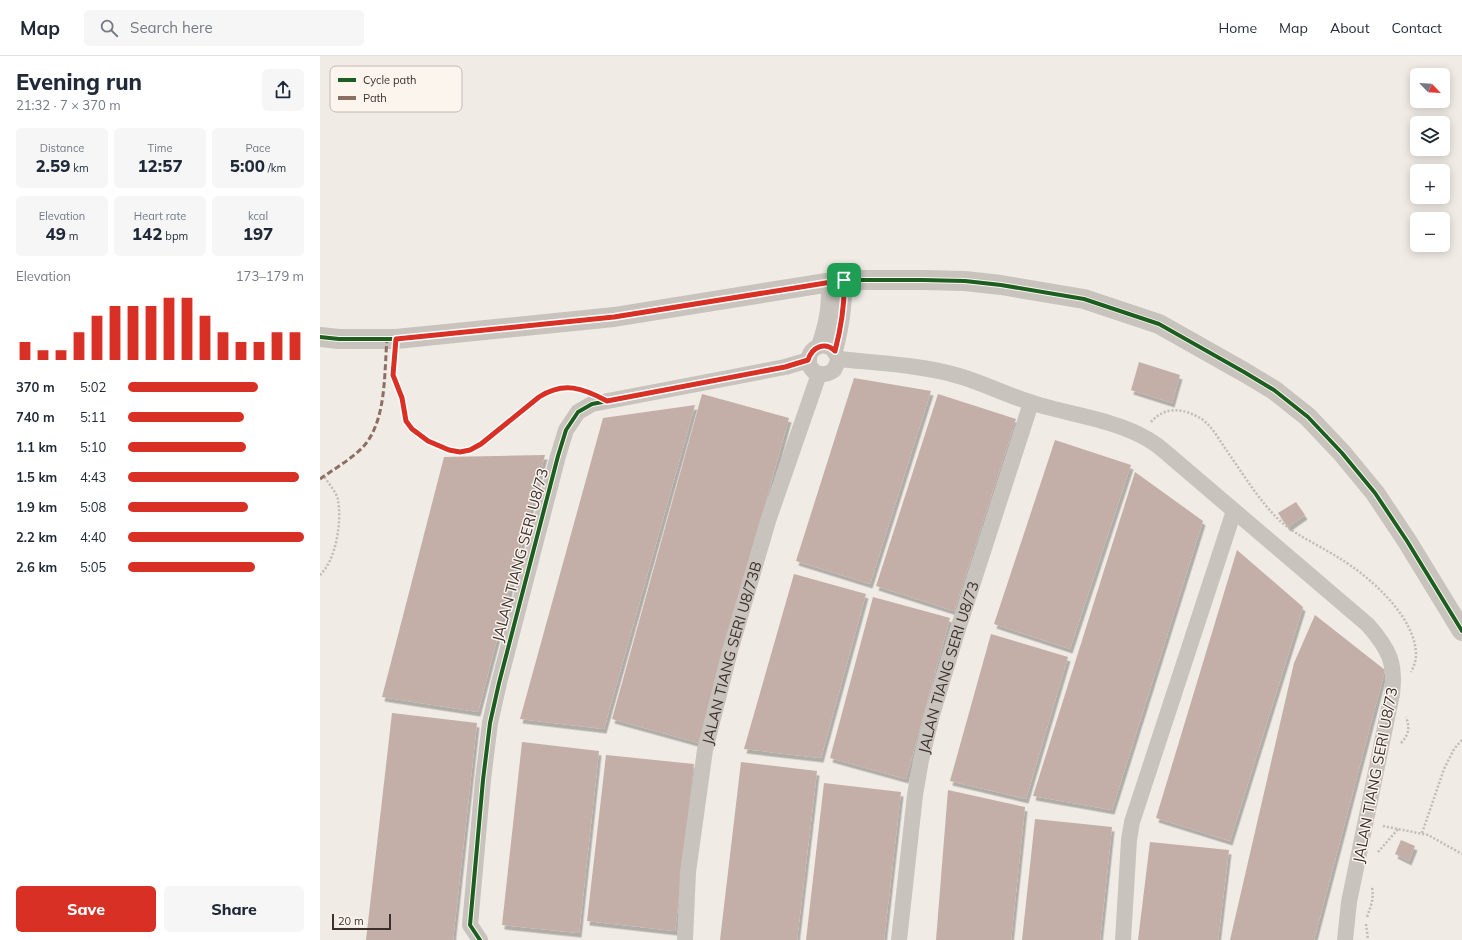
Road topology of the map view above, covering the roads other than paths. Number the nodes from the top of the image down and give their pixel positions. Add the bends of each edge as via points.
1 (836, 281) junction
2 (320, 337) edge
3 (819, 346) junction
4 (837, 355) junction
5 (808, 360) junction
6 (819, 374) junction
7 (1031, 403) junction
8 (1234, 511) junction
9 (1462, 632) edge
10 (480, 940) edge
11 (685, 940) edge
12 (899, 940) edge
13 (1123, 940) edge
14 (1345, 940) edge

1 - 2 street via 614,317 396,339
1 - 3 street via 829,292 828,317
1 - 4 street via 844,302
1 - 9 street via 965,281 1008,286 1084,299 1159,324 1274,390 1308,417 1342,453 1375,494
3 - 4 street via 828,346
3 - 5 street via 810,354
4 - 6 street via 834,370 824,375
4 - 7 street, JALAN TIANG SERI U8/73 via 958,375
5 - 6 street via 813,371
5 - 10 street, JALAN TIANG SERI U8/73 via 785,367 592,404 578,412 566,430 498,683 490,723 470,925
6 - 11 street, JALAN TIANG SERI U8/73B via 768,521 730,651 705,750 688,872
7 - 8 street, JALAN TIANG SERI U8/73 via 1117,425 1140,435 1163,450
7 - 12 street, JALAN TIANG SERI U8/73 via 945,669 923,752 915,795
8 - 13 street via 1134,815 1129,840
8 - 14 street, JALAN TIANG SERI U8/73 via 1368,626 1390,656 1393,668 1392,694 1349,902

